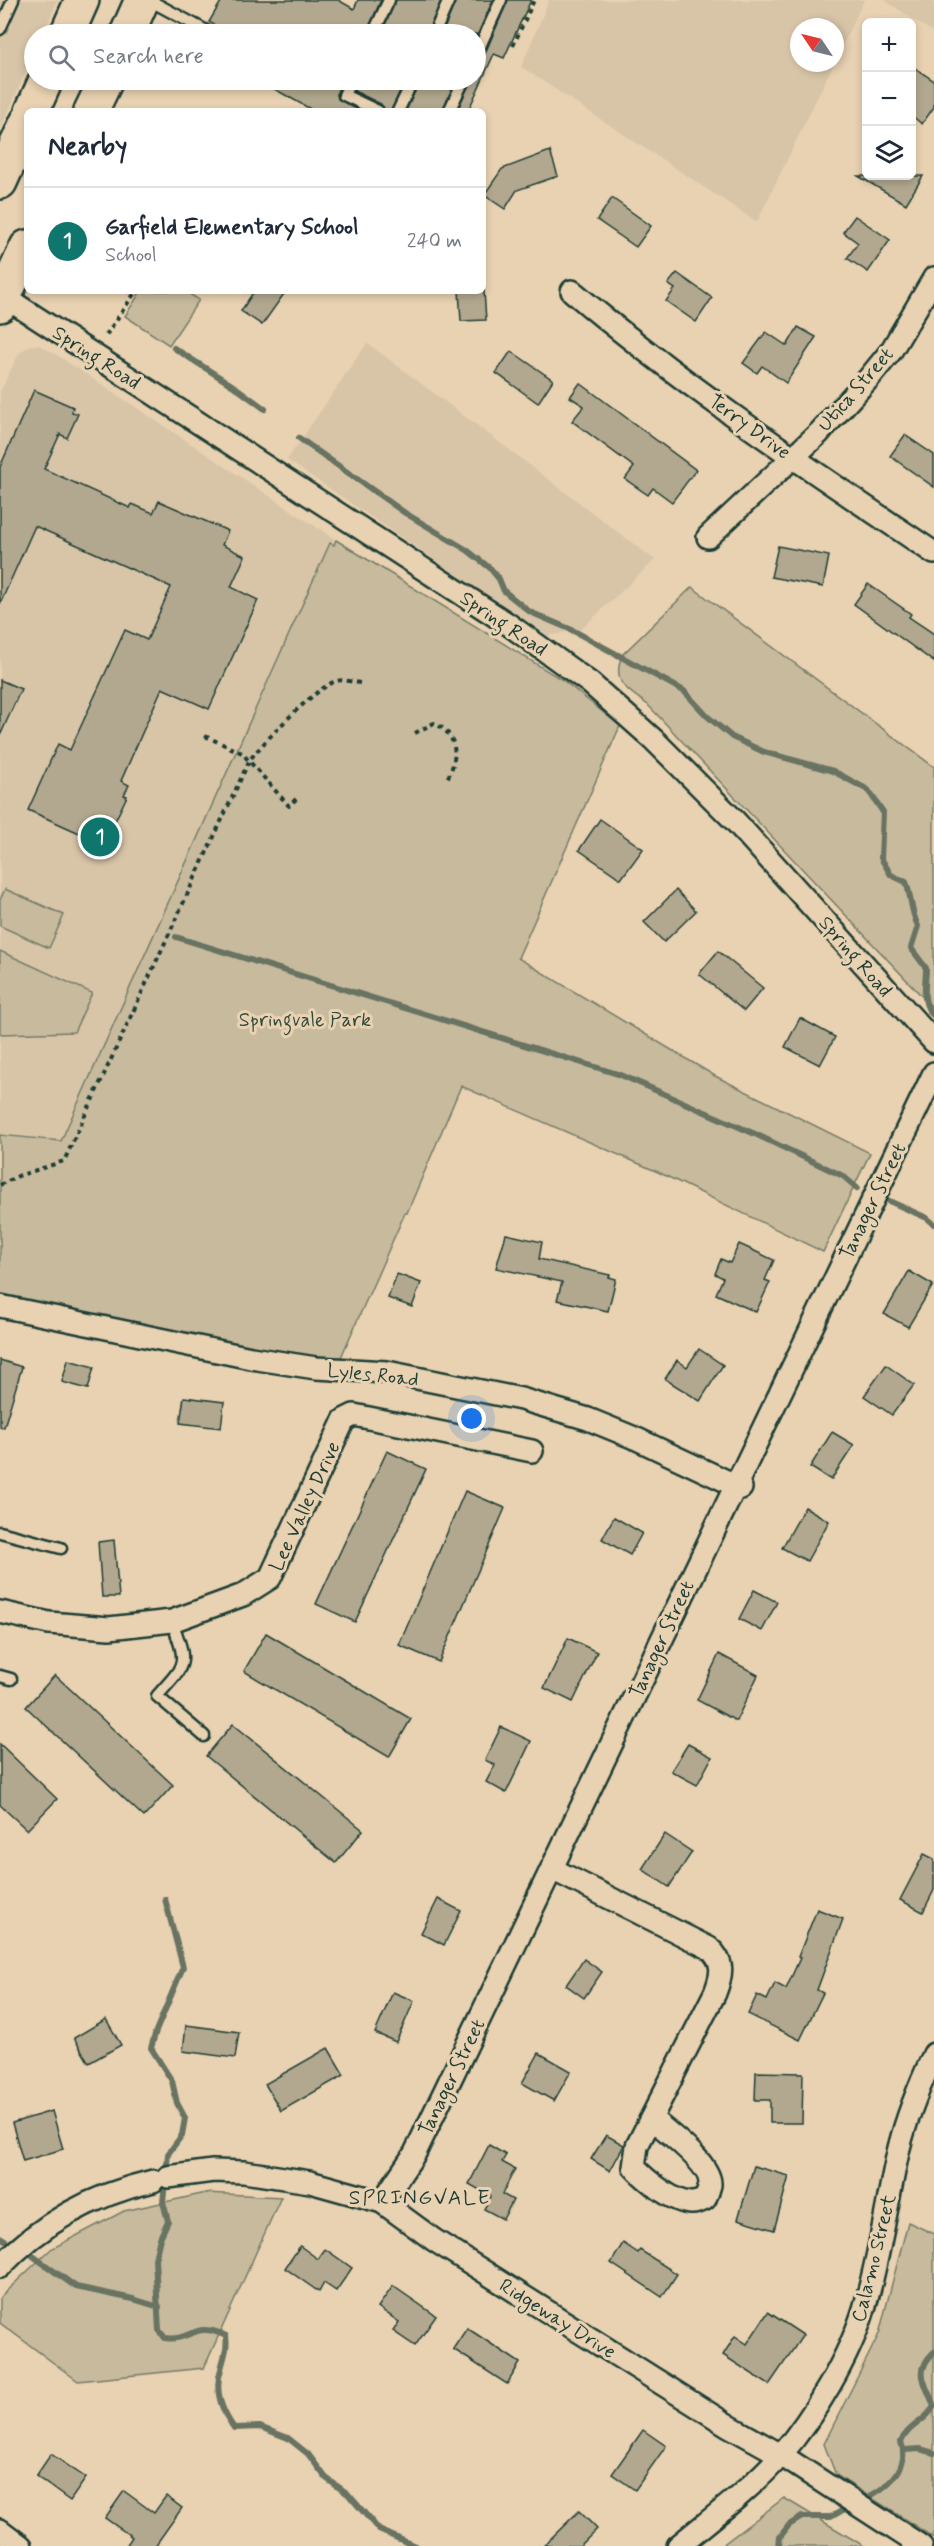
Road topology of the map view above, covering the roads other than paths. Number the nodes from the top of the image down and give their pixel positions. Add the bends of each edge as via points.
1 (13, 0) edge
2 (82, 0) edge
3 (141, 0) edge
4 (149, 0) edge
5 (389, 0) edge
6 (449, 0) edge
7 (501, 0) edge
8 (71, 24) edge
9 (131, 24) edge
10 (195, 24) edge
11 (378, 24) edge
12 (438, 24) edge
13 (0, 29) edge
14 (486, 33) edge
15 (41, 90) edge
16 (101, 90) edge
17 (346, 90) edge
18 (408, 90) edge
19 (459, 90) edge
20 (33, 108) edge
21 (92, 108) edge
22 (372, 108) edge
23 (399, 108) edge
24 (450, 108) edge
25 (24, 129) edge
26 (0, 182) edge
27 (24, 253) edge
28 (934, 278) edge
29 (572, 291) dead end
30 (1, 298) edge
31 (792, 458) junction
32 (708, 537) dead end
33 (934, 554) edge
34 (934, 1042) edge
35 (934, 1073) edge
36 (0, 1306) edge
37 (532, 1451) dead end
38 (738, 1486) junction
39 (0, 1532) edge
40 (61, 1548) dead end
41 (0, 1612) edge
42 (172, 1621) junction
43 (204, 1736) dead end
44 (552, 1869) junction
45 (934, 2054) edge
46 (652, 2119) dead end
47 (382, 2202) junction
48 (0, 2267) edge
49 (781, 2455) junction
50 (0, 2530) edge
51 (21, 2546) edge
52 (678, 2546) edge
53 (921, 2546) edge

1 - 13 lane
2 - 8 main road
3 - 9 main road
4 - 10 lane
5 - 11 lane
6 - 12 lane
7 - 14 lane
15 - 20 main road
16 - 21 main road
17 - 22 lane via 344,95
18 - 23 lane
19 - 24 lane
25 - 26 main road
27 - 30 main road
28 - 31 street, Utica Street via 891,351
29 - 31 street, Terry Drive via 618,330
30 - 34 street, Spring Road via 508,624 590,684 654,740 735,821
31 - 32 street, Utica Street
31 - 33 street, Terry Drive
35 - 38 street, Tanager Street
36 - 38 street, Lyles Road via 251,1358 316,1368 387,1372 521,1399 588,1419
37 - 42 street, Lee Valley Drive via 354,1415 344,1420 270,1578 243,1595
38 - 44 street, Tanager Street
39 - 40 lane
41 - 42 street, Lee Valley Drive via 49,1623 109,1628
42 - 43 lane via 184,1655 182,1669 157,1696
44 - 46 street via 709,1948 720,1963 722,1975 715,1993
44 - 47 street, Tanager Street via 415,2153
45 - 49 street, Calamo Street via 900,2146 863,2310 837,2370
47 - 48 street, Ridgeway Drive via 310,2182 244,2172 160,2179 120,2188 70,2211 39,2231
47 - 49 street, Ridgeway Drive via 434,2240
49 - 52 street, Calamo Street
49 - 53 street, Ridgeway Drive
50 - 51 street

